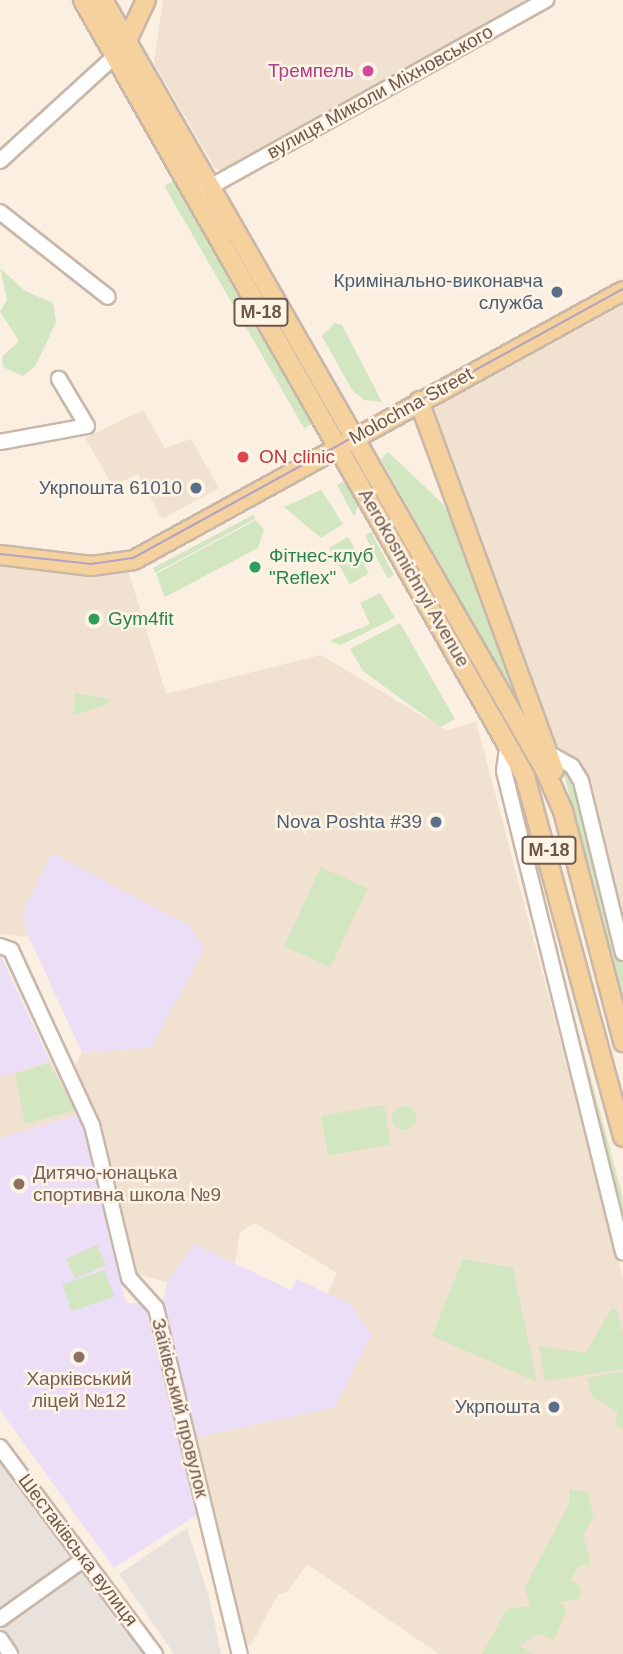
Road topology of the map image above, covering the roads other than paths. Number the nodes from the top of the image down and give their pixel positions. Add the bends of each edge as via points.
1 (83, 0) edge
2 (103, 0) edge
3 (546, 0) edge
4 (145, 4) edge
5 (128, 40) junction
6 (114, 57) junction
7 (143, 65) junction
8 (0, 160) edge
9 (214, 185) junction
10 (195, 196) junction
11 (0, 212) edge
12 (623, 291) edge
13 (108, 296) dead end
14 (59, 379) dead end
15 (419, 401) junction
16 (358, 436) junction
17 (0, 442) edge
18 (339, 446) junction
19 (0, 555) edge
20 (524, 681) junction
21 (504, 697) junction
22 (508, 741) junction
23 (532, 746) junction
24 (550, 753) junction
25 (563, 811) junction
26 (0, 946) edge
27 (623, 954) edge
28 (623, 1042) edge
29 (623, 1137) edge
30 (623, 1253) edge
31 (0, 1447) edge
32 (84, 1559) junction
33 (0, 1619) edge
34 (0, 1639) edge
35 (10, 1654) edge
36 (155, 1654) edge
37 (240, 1654) edge

1 - 6 main road, М-18
2 - 5 main road, М-18
3 - 9 street, вулиця Миколи Міхновського
4 - 5 main road
4 - 7 main road
5 - 6 main road
5 - 7 main road, Aerokosmichnyi Avenue / М-18
6 - 8 street
6 - 10 main road, Aerokosmichnyi Avenue / М-18
7 - 9 main road, Aerokosmichnyi Avenue / М-18
9 - 10 street, вулиця Миколи Міхновського
9 - 16 main road, Aerokosmichnyi Avenue / М-18
10 - 18 main road, Aerokosmichnyi Avenue / М-18
11 - 13 street
12 - 15 main road, Molochna Street
14 - 17 street via 87,426
15 - 16 main road, Molochna Street
15 - 20 main road
16 - 18 main road, Molochna Street
16 - 21 main road, Aerokosmichnyi Avenue / М-18
18 - 19 main road, Molochna Street via 125,562 91,566
18 - 22 main road, Aerokosmichnyi Avenue / М-18
20 - 21 main road via 520,702
20 - 24 main road
21 - 23 main road, Aerokosmichnyi Avenue / М-18
22 - 29 main road, Aerokosmichnyi Avenue / М-18 via 540,816
22 - 30 street via 504,771
23 - 24 street
23 - 25 main road, Aerokosmichnyi Avenue / М-18
24 - 25 main road
24 - 27 street via 572,766 581,781
25 - 28 main road, Aerokosmichnyi Avenue / М-18
26 - 37 street, Заїківський провулок via 11,950 92,1125 128,1278 156,1308
31 - 32 street, Шестаківська вулиця
32 - 33 street
32 - 36 street, Шестаківська вулиця
34 - 35 street

